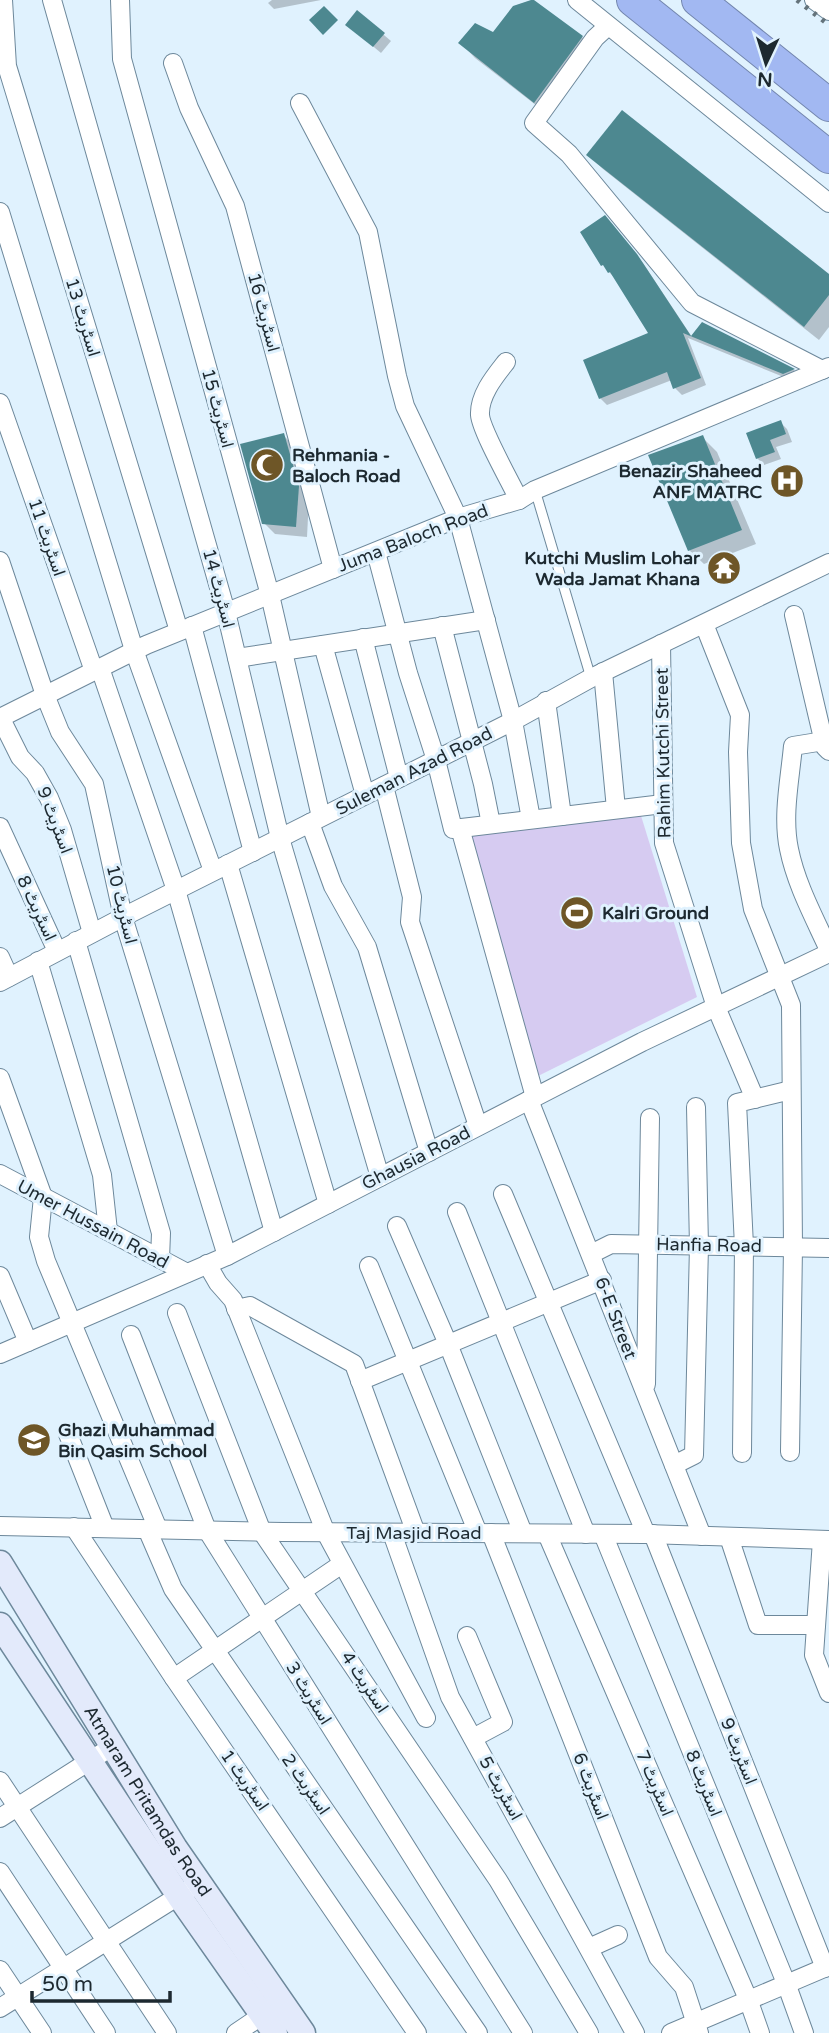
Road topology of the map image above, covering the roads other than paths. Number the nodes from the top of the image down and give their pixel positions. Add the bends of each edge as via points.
1 (3, 0) edge
2 (52, 0) edge
3 (120, 0) edge
4 (577, 0) edge
5 (633, 0) edge
6 (698, 0) edge
7 (814, 0) edge
8 (829, 11) edge
9 (608, 26) junction
10 (173, 63) dead end
11 (300, 103) dead end
12 (829, 105) edge
13 (829, 157) edge
14 (829, 203) edge
15 (0, 212) edge
16 (506, 362) dead end
17 (825, 368) edge
18 (0, 403) edge
19 (535, 490) junction
20 (519, 500) junction
21 (458, 518) junction
22 (376, 552) junction
23 (0, 561) edge
24 (829, 564) edge
25 (333, 569) junction
26 (270, 595) junction
27 (226, 612) junction
28 (794, 615) dead end
29 (486, 620) junction
30 (704, 624) junction
31 (442, 626) junction
32 (186, 629) junction
33 (398, 633) junction
34 (363, 638) junction
35 (662, 644) junction
36 (323, 645) junction
37 (134, 650) junction
38 (282, 651) junction
39 (237, 658) junction
40 (97, 669) junction
41 (597, 675) junction
42 (45, 695) junction
43 (546, 701) junction
44 (0, 717) edge
45 (513, 721) junction
46 (472, 741) junction
47 (827, 746) edge
48 (436, 760) junction
49 (392, 782) junction
50 (365, 795) junction
51 (663, 804) junction
52 (616, 809) junction
53 (562, 816) junction
54 (531, 819) junction
55 (316, 820) junction
56 (491, 824) junction
57 (0, 827) edge
58 (460, 828) junction
59 (280, 838) junction
60 (253, 852) junction
61 (220, 868) junction
62 (176, 890) junction
63 (123, 917) junction
64 (84, 937) junction
65 (57, 951) junction
66 (829, 952) edge
67 (0, 957) edge
68 (38, 961) junction
69 (779, 977) junction
70 (4, 979) edge
71 (716, 1007) junction
72 (0, 1078) edge
73 (791, 1090) junction
74 (532, 1099) junction
75 (755, 1099) junction
76 (696, 1107) dead end
77 (650, 1118) dead end
78 (478, 1126) junction
79 (429, 1152) junction
80 (0, 1174) edge
81 (380, 1177) junction
82 (503, 1194) dead end
83 (43, 1197) junction
84 (328, 1204) junction
85 (457, 1212) dead end
86 (397, 1226) dead end
87 (108, 1231) junction
88 (274, 1232) junction
89 (648, 1244) junction
90 (699, 1246) junction
91 (744, 1246) junction
92 (793, 1247) junction
93 (829, 1248) edge
94 (591, 1254) junction
95 (227, 1256) junction
96 (160, 1259) junction
97 (207, 1264) junction
98 (369, 1266) dead end
99 (187, 1273) junction
100 (0, 1276) edge
101 (602, 1280) junction
102 (549, 1303) junction
103 (236, 1309) junction
104 (177, 1313) dead end
105 (73, 1322) junction
106 (501, 1322) junction
107 (131, 1335) dead end
108 (28, 1342) junction
109 (448, 1345) junction
110 (0, 1354) edge
111 (408, 1361) junction
112 (360, 1381) junction
113 (646, 1396) junction
114 (68, 1434) dead end
115 (790, 1452) dead end
116 (742, 1453) dead end
117 (674, 1465) junction
118 (0, 1526) edge
119 (74, 1527) junction
120 (105, 1528) junction
121 (152, 1529) junction
122 (207, 1530) junction
123 (262, 1532) junction
124 (326, 1533) junction
125 (392, 1533) junction
126 (416, 1533) junction
127 (485, 1533) junction
128 (523, 1534) junction
129 (547, 1534) junction
130 (595, 1534) junction
131 (650, 1534) junction
132 (702, 1536) junction
133 (729, 1537) junction
134 (826, 1540) edge
135 (0, 1563) edge
136 (342, 1564) junction
137 (302, 1590) junction
138 (263, 1619) junction
139 (38, 1623) junction
140 (816, 1625) junction
141 (467, 1636) dead end
142 (3, 1637) edge
143 (215, 1652) junction
144 (174, 1678) junction
145 (829, 1693) edge
146 (426, 1718) dead end
147 (473, 1738) junction
148 (113, 1746) junction
149 (89, 1761) junction
150 (0, 1781) edge
151 (17, 1807) junction
152 (0, 1818) edge
153 (0, 1872) edge
154 (199, 1883) junction
155 (178, 1896) junction
156 (618, 1935) dead end
157 (107, 1941) junction
158 (589, 1948) junction
159 (827, 1967) edge
160 (63, 1969) junction
161 (0, 1970) edge
162 (786, 1983) junction
163 (18, 1997) junction
164 (748, 1999) junction
165 (0, 2008) edge
166 (273, 2017) edge
167 (698, 2029) edge
168 (42, 2033) edge
169 (106, 2033) edge
170 (167, 2033) edge
171 (236, 2033) edge
172 (303, 2033) edge
173 (417, 2033) edge
174 (478, 2033) edge
175 (523, 2033) edge
176 (589, 2033) edge
177 (635, 2033) edge
178 (671, 2033) edge
179 (760, 2033) edge
180 (804, 2033) edge

1 - 32 street, اسٹریٹ 13 via 7,66
2 - 27 street, اسٹریٹ 14
3 - 26 street, اسٹریٹ 15 via 122,60
4 - 9 street
5 - 13 highway
6 - 12 highway
7 - 8 street
9 - 14 street
9 - 17 street via 534,123 569,154 692,303
10 - 25 street, اسٹریٹ 16 via 235,206
11 - 21 street via 369,232 405,406
15 - 37 street
16 - 20 street via 488,388 480,416
17 - 19 street, Juma Baloch Road
18 - 40 street, اسٹریٹ 11
19 - 20 street, Juma Baloch Road
19 - 41 lane
20 - 21 street, Juma Baloch Road
21 - 22 street, Juma Baloch Road
21 - 29 street
22 - 25 street, Juma Baloch Road
22 - 33 street
23 - 42 street, اسٹریٹ 10
24 - 30 street, Suleman Azad Road
25 - 26 street, Juma Baloch Road
26 - 27 street, Juma Baloch Road
26 - 38 street, اسٹریٹ 15
27 - 32 street, Juma Baloch Road
27 - 39 street, اسٹریٹ 14
28 - 47 street
29 - 31 street
29 - 45 street
30 - 35 street, Suleman Azad Road
30 - 69 street via 740,715 741,843 753,909
31 - 33 street
31 - 46 street
32 - 37 street, Juma Baloch Road
32 - 60 street, اسٹریٹ 13
33 - 34 street
33 - 48 street
34 - 36 street
34 - 49 street
35 - 41 street, Suleman Azad Road
35 - 51 street, Rahim Kutchi Street
36 - 38 street
36 - 50 street
37 - 40 street, Juma Baloch Road
37 - 61 street
38 - 39 street
38 - 55 street, اسٹریٹ 15
39 - 59 street, اسٹریٹ 14
40 - 42 street, Juma Baloch Road
40 - 62 street, اسٹریٹ 11
41 - 43 street, Suleman Azad Road
41 - 52 street
42 - 44 street, Juma Baloch Road
42 - 63 street, اسٹریٹ 10 via 60,732 94,784
43 - 45 street, Suleman Azad Road
43 - 53 street
44 - 64 street, اسٹریٹ 9 via 20,757 49,798 62,830
45 - 46 street, Suleman Azad Road
45 - 54 street
46 - 48 street, Suleman Azad Road
46 - 56 street
47 - 66 street via 793,746 786,812 792,859
48 - 49 street, Suleman Azad Road
48 - 58 street, 6-E Street via 453,829
49 - 50 street, Suleman Azad Road
49 - 78 street via 412,897 410,922
50 - 55 street, Suleman Azad Road
51 - 52 street
51 - 71 street, Rahim Kutchi Street via 664,843
52 - 53 street
53 - 54 street
54 - 56 street
55 - 59 street, Suleman Azad Road
55 - 79 street, اسٹریٹ 15 via 332,886 367,947
56 - 58 street
57 - 65 street, اسٹریٹ 8
58 - 74 street, 6-E Street
59 - 60 street, Suleman Azad Road
59 - 81 street, اسٹریٹ 14
60 - 61 street, Suleman Azad Road
61 - 62 street, Suleman Azad Road
61 - 84 street
62 - 63 street, Suleman Azad Road
62 - 88 street, اسٹریٹ 11
63 - 64 street, Suleman Azad Road
63 - 95 street, اسٹریٹ 10
64 - 65 street, Suleman Azad Road
64 - 96 street, اسٹریٹ 9 via 161,1233
65 - 68 street, Suleman Azad Road
66 - 69 street, Ghausia Road
67 - 70 street
68 - 70 street, Suleman Azad Road
68 - 87 street via 102,1175
69 - 71 street, Ghausia Road
69 - 73 street via 791,1005
71 - 74 street, Ghausia Road
71 - 75 street, Rahim Kutchi Street
72 - 83 street
73 - 75 street
73 - 92 street
74 - 78 street, Ghausia Road
74 - 94 street, 6-E Street
75 - 91 street via 737,1103
76 - 90 street
77 - 89 street
78 - 79 street, Ghausia Road
79 - 81 street, Ghausia Road
80 - 83 street, Umer Hussain Road
81 - 84 street, Ghausia Road
82 - 102 street, اسٹریٹ 9
83 - 87 street, Umer Hussain Road
83 - 105 street, اسٹریٹ 2 via 39,1237
84 - 88 street, Ghausia Road
85 - 106 street, اسٹریٹ 8
86 - 109 street
87 - 96 street, Umer Hussain Road
88 - 95 street, Ghausia Road
89 - 90 street, Hanfia Road
89 - 94 street, Hanfia Road via 611,1244
89 - 113 street
90 - 91 street, Hanfia Road
90 - 117 street via 694,1455
91 - 92 street, Hanfia Road
91 - 116 street
92 - 93 street, Hanfia Road
92 - 115 street
94 - 101 street, 6-E Street
95 - 97 street, Ghausia Road
96 - 99 street, Umer Hussain Road
97 - 99 street, Ghausia Road
97 - 103 street
98 - 111 street, اسٹریٹ 6
99 - 105 street, Ghausia Road
100 - 108 street
101 - 102 street
101 - 113 street, 6-E Street
102 - 106 street
102 - 131 street, اسٹریٹ 9
103 - 112 street via 250,1306 354,1364
103 - 124 street
104 - 123 street, اسٹریٹ 4
105 - 108 street, Ghausia Road
105 - 121 street, اسٹریٹ 2
106 - 109 street
106 - 130 street, اسٹریٹ 8
107 - 122 street, اسٹریٹ 3
108 - 110 street, Ghausia Road
109 - 111 street
109 - 128 street
111 - 112 street
111 - 127 street, اسٹریٹ 6
112 - 126 street
113 - 117 street, 6-E Street
114 - 120 street
117 - 132 street, 6-E Street
118 - 119 street, Taj Masjid Road
119 - 120 street, Taj Masjid Road
119 - 144 street, اسٹریٹ 1
120 - 121 street, Taj Masjid Road
121 - 122 street, Taj Masjid Road
121 - 143 street, اسٹریٹ 2 via 173,1589
122 - 123 street, Taj Masjid Road
122 - 138 street, اسٹریٹ 3
123 - 124 street, Taj Masjid Road
123 - 137 street, اسٹریٹ 4
124 - 125 street, Taj Masjid Road
124 - 136 street
125 - 126 street, Taj Masjid Road
125 - 147 street, اسٹریٹ 5 via 450,1697
126 - 127 street, Taj Masjid Road
127 - 128 street, Taj Masjid Road
127 - 167 street, اسٹریٹ 6 via 658,1957 684,1987
128 - 129 street, Taj Masjid Road
129 - 130 street, Taj Masjid Road
129 - 164 street, اسٹریٹ 7
130 - 131 street, Taj Masjid Road
130 - 162 street, اسٹریٹ 8
131 - 132 street, Taj Masjid Road
131 - 159 street, اسٹریٹ 9
132 - 133 street, Taj Masjid Road
133 - 134 street, Taj Masjid Road
133 - 140 street via 758,1625
134 - 140 street
135 - 139 main road, Atmaram Pritamdas Road
136 - 137 street
136 - 146 street
137 - 138 street
137 - 176 street, اسٹریٹ 4 via 498,1880
138 - 143 street
138 - 175 street, اسٹریٹ 3
139 - 142 street
139 - 148 main road, Atmaram Pritamdas Road
140 - 145 street via 814,1655
141 - 147 street via 503,1722
142 - 149 main road, Atmaram Pritamdas Road
143 - 144 street
143 - 174 street, اسٹریٹ 2
144 - 173 street, اسٹریٹ 1
147 - 158 street, اسٹریٹ 5
148 - 149 street
148 - 154 main road, Atmaram Pritamdas Road
149 - 151 street
149 - 155 main road, Atmaram Pritamdas Road
150 - 151 street
151 - 152 street
151 - 157 street
153 - 160 street
154 - 155 street
154 - 166 main road, Atmaram Pritamdas Road
155 - 157 street
155 - 166 main road, Atmaram Pritamdas Road
156 - 158 street
157 - 160 street
157 - 170 street
158 - 177 street, اسٹریٹ 5
159 - 162 street
160 - 163 street
160 - 169 street
161 - 163 street
162 - 164 street
162 - 180 street, اسٹریٹ 8
163 - 165 street
163 - 168 street
164 - 167 street
164 - 179 street, اسٹریٹ 7
166 - 171 street
166 - 172 main road, Atmaram Pritamdas Road
167 - 178 street

